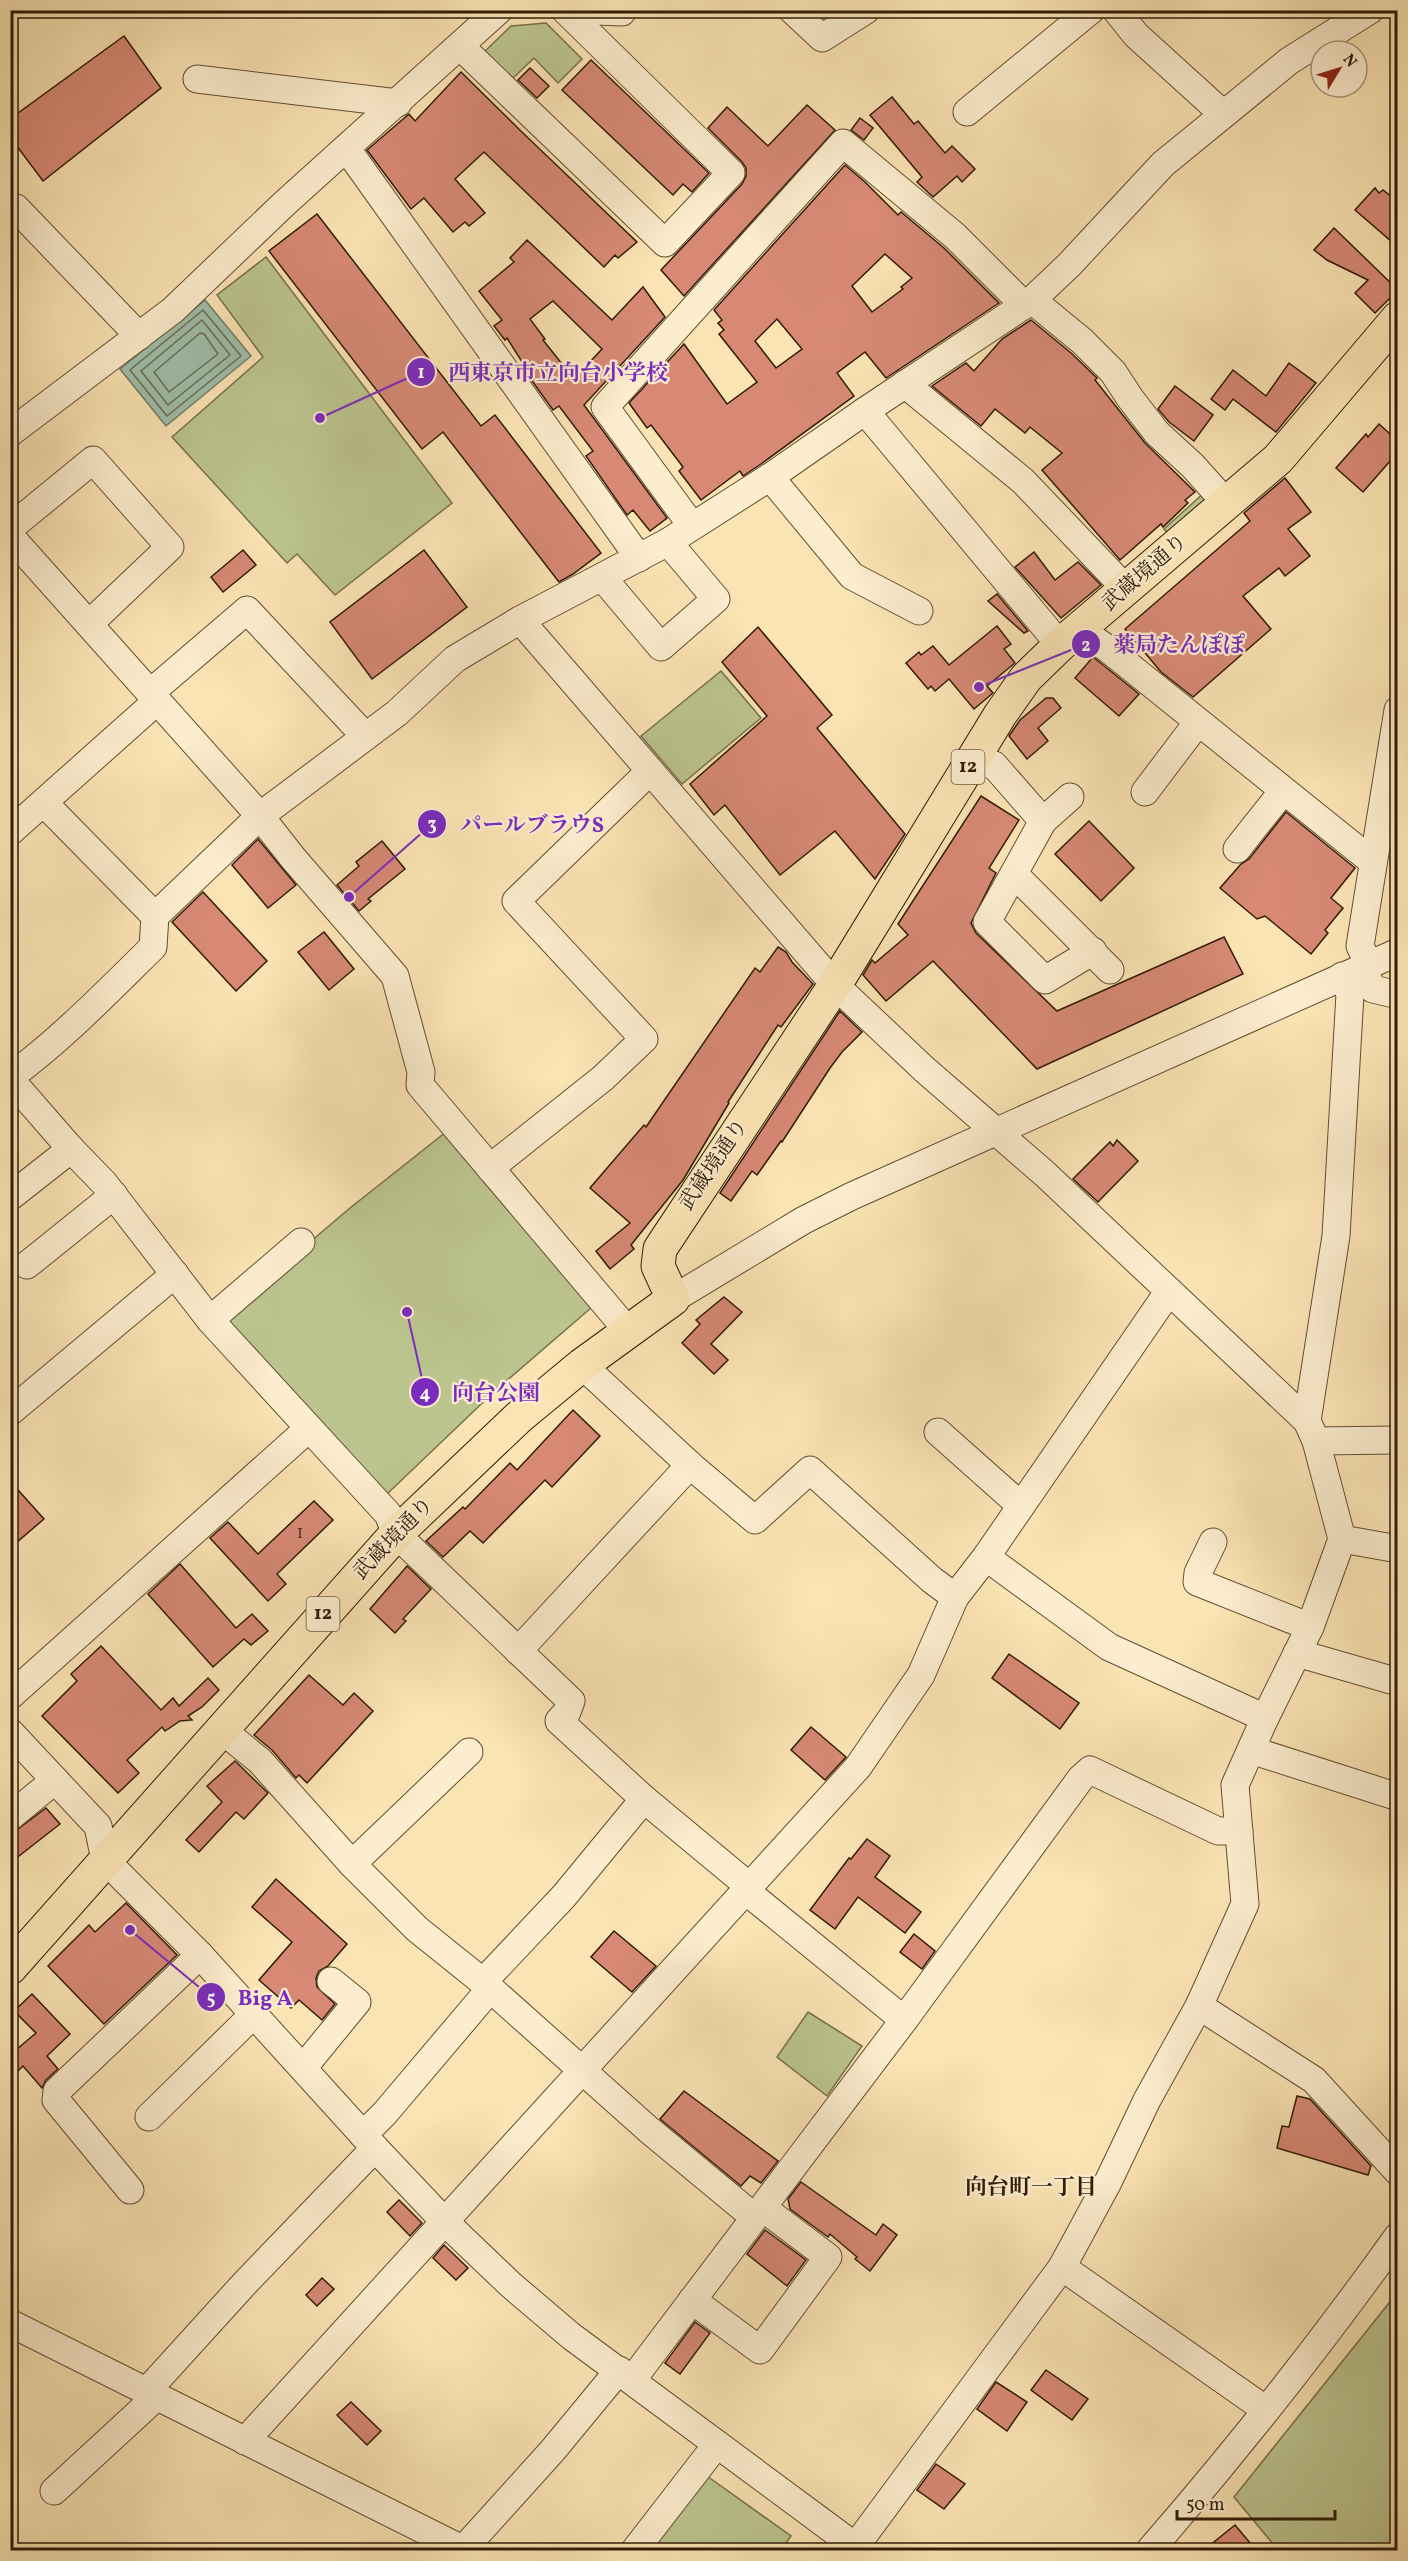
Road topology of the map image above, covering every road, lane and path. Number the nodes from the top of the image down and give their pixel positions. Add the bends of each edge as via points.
1 (499, 10) edge
2 (565, 10) edge
3 (571, 10) edge
4 (792, 10) edge
5 (866, 10) edge
6 (1091, 10) edge
7 (1116, 10) edge
8 (1370, 10) edge
9 (622, 12) dead end
10 (460, 46) junction
11 (197, 79) dead end
12 (398, 104) junction
13 (967, 112) dead end
14 (1223, 114) junction
15 (347, 149) junction
16 (10, 212) edge
17 (1028, 302) junction
18 (1398, 318) edge
19 (139, 336) junction
20 (905, 384) junction
21 (865, 411) junction
22 (10, 433) edge
23 (770, 477) junction
24 (1226, 503) junction
25 (692, 526) junction
26 (10, 528) edge
27 (10, 536) edge
28 (668, 542) junction
29 (639, 558) junction
30 (602, 577) junction
31 (1126, 589) junction
32 (918, 611) dead end
33 (520, 620) junction
34 (89, 624) junction
35 (1070, 637) junction
36 (154, 697) junction
37 (1398, 710) edge
38 (1198, 722) junction
39 (365, 736) junction
40 (972, 762) junction
41 (650, 771) junction
42 (1283, 791) junction
43 (1144, 792) dead end
44 (1070, 797) dead end
45 (44, 803) junction
46 (260, 816) junction
47 (1043, 821) junction
48 (10, 832) edge
49 (1237, 849) dead end
50 (1373, 862) junction
51 (1014, 874) junction
52 (155, 915) junction
53 (1398, 952) edge
54 (1356, 976) junction
55 (835, 985) junction
56 (1398, 995) edge
57 (10, 1078) edge
58 (995, 1131) junction
59 (71, 1149) junction
60 (490, 1168) junction
61 (114, 1195) junction
62 (10, 1197) edge
63 (302, 1242) dead end
64 (27, 1265) dead end
65 (175, 1274) junction
66 (1169, 1291) junction
67 (673, 1299) junction
68 (210, 1320) junction
69 (628, 1331) junction
70 (582, 1365) junction
71 (15, 1397) edge
72 (308, 1429) junction
73 (1311, 1431) junction
74 (938, 1432) dead end
75 (1398, 1440) edge
76 (694, 1469) junction
77 (1020, 1505) junction
78 (396, 1534) junction
79 (1342, 1539) junction
80 (1213, 1542) dead end
81 (1398, 1550) edge
82 (986, 1557) junction
83 (955, 1597) junction
84 (1310, 1627) junction
85 (518, 1651) junction
86 (1297, 1653) junction
87 (1398, 1682) edge
88 (10, 1696) edge
89 (1265, 1718) junction
90 (222, 1730) junction
91 (10, 1732) edge
92 (1251, 1750) junction
93 (469, 1752) dead end
94 (55, 1780) junction
95 (1398, 1797) edge
96 (644, 1799) junction
97 (10, 1817) edge
98 (1239, 1831) junction
99 (105, 1860) junction
100 (352, 1864) junction
101 (748, 1889) junction
102 (200, 1955) junction
103 (10, 1968) edge
104 (331, 1981) dead end
105 (487, 1985) junction
106 (1199, 2006) junction
107 (254, 2014) junction
108 (904, 2020) junction
109 (303, 2068) junction
110 (583, 2072) junction
111 (149, 2117) dead end
112 (369, 2141) junction
113 (1398, 2172) edge
114 (130, 2190) dead end
115 (758, 2212) junction
116 (445, 2222) junction
117 (1398, 2236) edge
118 (1062, 2267) junction
119 (692, 2300) junction
120 (10, 2323) edge
121 (625, 2375) junction
122 (151, 2395) junction
123 (1266, 2410) junction
124 (245, 2441) junction
125 (717, 2444) junction
126 (54, 2491) dead end
127 (857, 2549) edge
128 (464, 2550) edge
129 (469, 2550) edge
130 (635, 2550) edge
131 (1150, 2550) edge

1 - 10 street
2 - 10 street via 731,173 665,243
3 - 9 street
4 - 5 street via 822,38
6 - 13 street
7 - 14 street via 1136,34
8 - 14 street via 1289,61
10 - 12 street
11 - 12 street
12 - 15 street
14 - 17 street via 1162,164 1069,265
15 - 19 street via 188,296
15 - 29 street
16 - 19 street via 16,208
17 - 20 street
17 - 24 street via 1082,341 1113,372 1156,433
17 - 25 street via 843,143 605,407
18 - 24 main road, 武蔵境通り / 12 via 1278,459
19 - 22 street
20 - 21 street
20 - 31 street via 1023,481
21 - 23 street
21 - 35 street
23 - 25 street
23 - 32 street via 852,576
24 - 31 main road, 武蔵境通り / 12
25 - 28 street
26 - 34 street via 93,460 170,546
27 - 34 street
28 - 29 street
28 - 30 street via 716,599 661,647
29 - 30 street
30 - 33 street
31 - 35 main road, 武蔵境通り / 12
33 - 39 street via 455,659 397,713
33 - 41 street
34 - 36 street
35 - 38 street via 1108,649
35 - 40 main road, 武蔵境通り / 12 via 1026,678
36 - 39 street via 247,610
36 - 45 street
36 - 46 street
37 - 50 street
38 - 42 street
38 - 43 street
39 - 46 street
40 - 47 street via 994,765
40 - 55 main road, 武蔵境通り / 12
41 - 55 street
41 - 60 street via 516,901 644,1039 603,1078
42 - 49 street
42 - 50 street
44 - 47 street
45 - 48 street
45 - 52 street
46 - 52 street
46 - 60 street via 395,976 421,1072 420,1085
47 - 51 street
50 - 54 street
51 - 51 street via 1102,961 1045,980 987,922
52 - 57 street via 153,947 92,1008
53 - 54 street
54 - 56 street via 1373,990
54 - 58 street
54 - 73 street via 1336,1236
55 - 58 street
55 - 67 main road, 武蔵境通り / 12 via 660,1249 658,1266
57 - 59 street
58 - 66 street
58 - 67 street via 804,1220
59 - 61 street
59 - 62 street
60 - 69 street
61 - 64 street
61 - 65 street
63 - 68 street
65 - 68 street
65 - 71 street
66 - 73 street
66 - 77 street
67 - 69 main road, 武蔵境通り / 12
68 - 72 street
69 - 70 main road, 武蔵境通り / 12
70 - 76 street
70 - 78 main road, 武蔵境通り / 12 via 494,1439
72 - 78 street via 388,1514
72 - 88 street
73 - 75 street
73 - 79 street
74 - 77 street
76 - 83 street via 755,1520 810,1470
76 - 85 street
77 - 82 street
78 - 85 street
78 - 90 main road, 武蔵境通り / 12
79 - 81 street
79 - 84 street
80 - 84 street via 1197,1582
82 - 83 street
82 - 89 street via 1109,1647
83 - 101 street via 921,1675 858,1767
84 - 86 street
85 - 96 street via 571,1701 559,1721
86 - 87 street
86 - 89 street
89 - 92 street
90 - 99 main road, 武蔵境通り / 12
90 - 100 street via 260,1761
91 - 94 street
92 - 95 street
92 - 98 street via 1235,1785
93 - 100 street
94 - 97 street
94 - 99 street via 98,1826
96 - 101 street
96 - 105 street
98 - 106 street via 1245,1904
98 - 108 street via 1218,1831 1090,1770
99 - 102 street
99 - 103 main road, 武蔵境通り / 12
100 - 105 street via 417,1929
101 - 108 street
101 - 110 street
102 - 107 street
102 - 114 street via 57,2091 56,2100
104 - 109 street via 357,2002
105 - 110 street
105 - 112 street via 385,2113
106 - 113 street via 1314,2080
106 - 118 street
107 - 109 street
107 - 111 street
108 - 115 street
109 - 112 street
110 - 115 street via 648,2130
110 - 116 street
112 - 116 street
112 - 122 street
115 - 119 street
115 - 119 street via 828,2258 760,2350
116 - 121 street via 571,2336
116 - 124 street
117 - 123 street via 1333,2327
118 - 123 street
118 - 127 street
119 - 121 street
120 - 122 street
121 - 125 street
121 - 129 street via 470,2543
122 - 124 street
122 - 126 street
123 - 131 street
124 - 128 street
125 - 127 street
125 - 130 street

